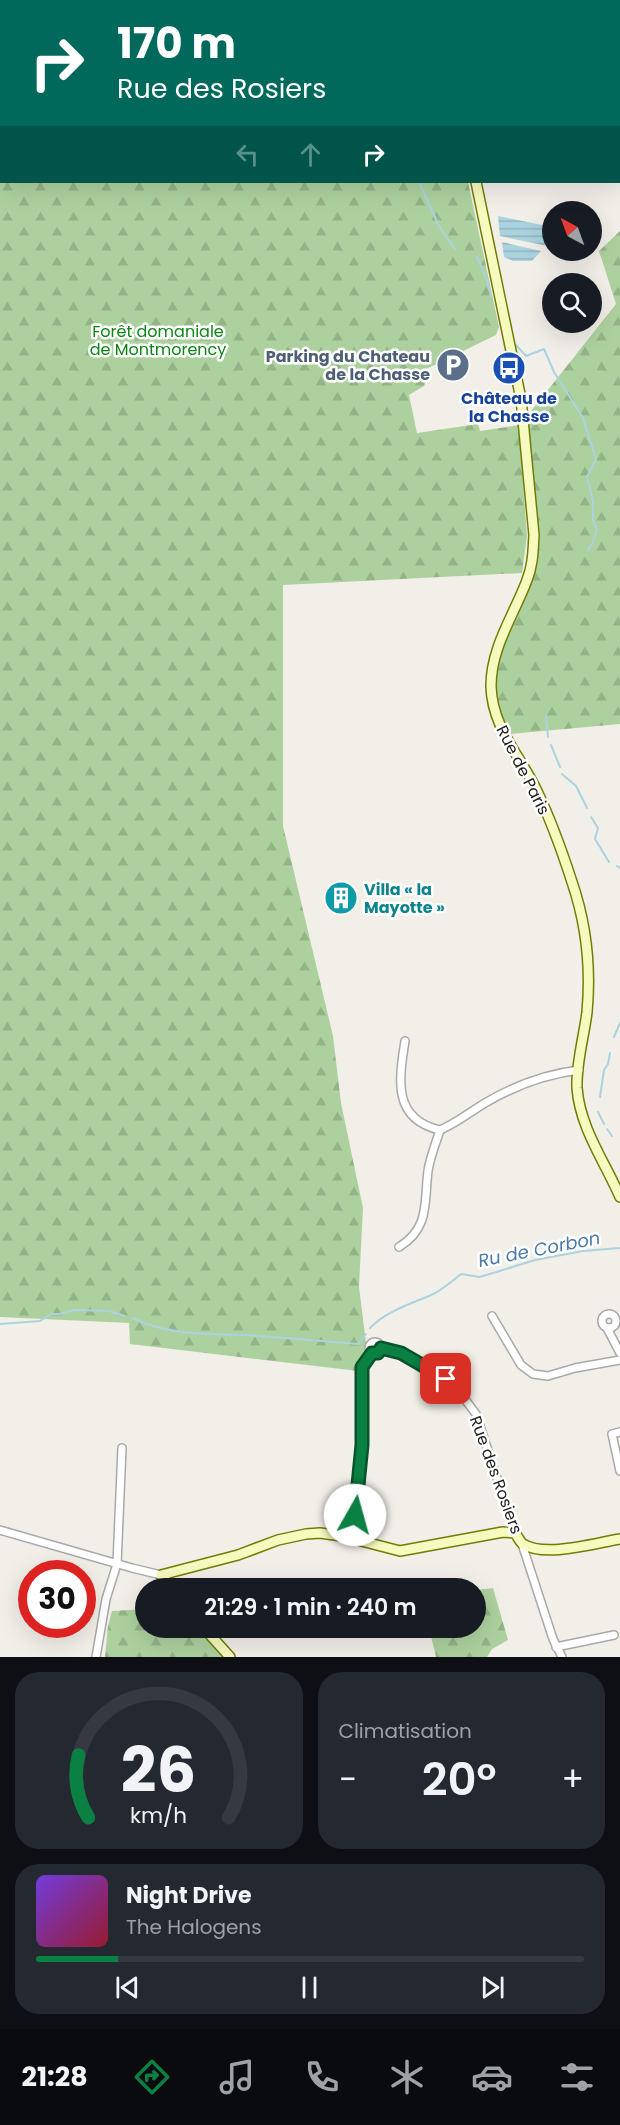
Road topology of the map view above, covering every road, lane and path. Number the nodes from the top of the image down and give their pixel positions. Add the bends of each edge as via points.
1 (476, 183) edge
2 (405, 1041) dead end
3 (579, 1070) junction
4 (440, 1130) junction
5 (620, 1197) edge
6 (399, 1247) dead end
7 (492, 1316) dead end
8 (607, 1328) dead end
9 (620, 1353) edge
10 (620, 1360) edge
11 (620, 1432) edge
12 (122, 1448) dead end
13 (620, 1471) edge
14 (0, 1530) edge
15 (515, 1533) junction
16 (352, 1538) junction
17 (620, 1539) edge
18 (522, 1544) junction
19 (117, 1564) junction
20 (161, 1575) junction
21 (164, 1578) edge
22 (614, 1635) dead end
23 (213, 1638) edge
24 (556, 1647) junction
25 (96, 1657) edge
26 (230, 1657) edge
27 (562, 1657) edge

1 - 3 main road, Rue de Paris via 521,399 531,493 533,557 497,648 491,685 493,709 506,740 536,788 573,882 586,945 587,974 587,1011
2 - 4 street via 401,1066 403,1100 418,1122
3 - 4 street via 554,1073 517,1088
3 - 5 main road, Rue de Paris via 581,1113
4 - 6 street via 428,1170 424,1214 413,1237
7 - 10 street via 520,1365 533,1374 548,1376
8 - 9 street
11 - 13 street via 612,1434
12 - 19 street
14 - 19 street
15 - 16 main road via 474,1536 400,1551
15 - 16 street, Rue des Rosiers via 476,1414 446,1379 401,1353 381,1348 362,1367 362,1454
15 - 18 main road, Rue des Rosiers
16 - 20 main road via 320,1533 291,1536
17 - 18 main road via 548,1551
18 - 24 street, Rue des Rosiers
19 - 20 street
19 - 25 street via 106,1599
20 - 21 main road
22 - 24 street
23 - 26 main road
24 - 27 street, Rue des Rosiers

